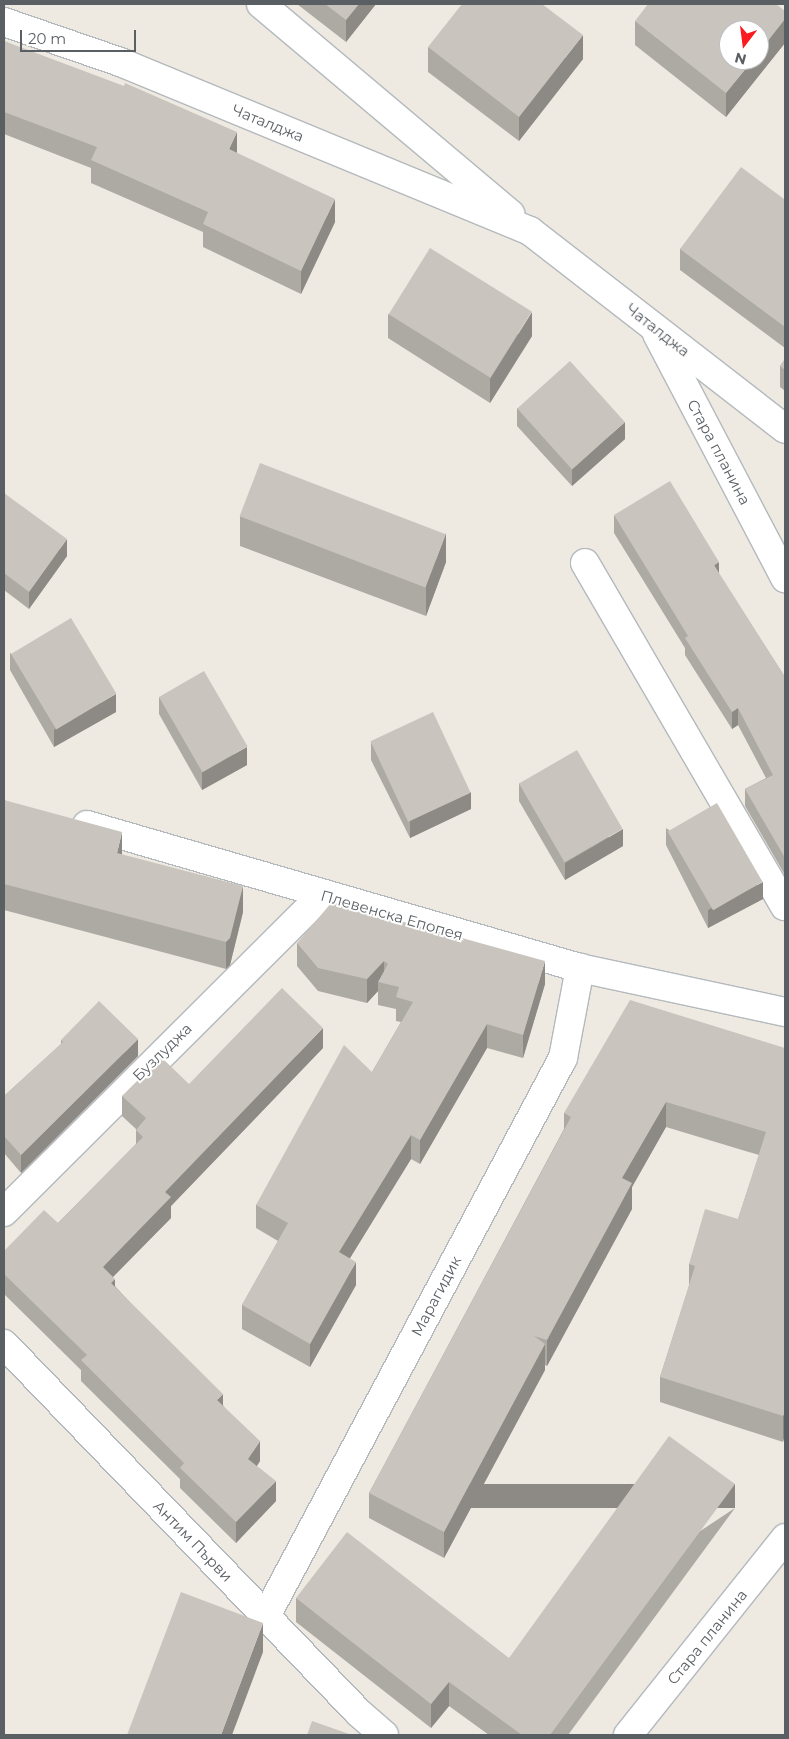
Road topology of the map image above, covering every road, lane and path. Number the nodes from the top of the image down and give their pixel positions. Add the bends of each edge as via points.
1 (261, 4) edge
2 (4, 22) edge
3 (530, 231) junction
4 (653, 326) junction
5 (785, 430) edge
6 (585, 563) dead end
7 (785, 578) edge
8 (60, 816) edge
9 (322, 895) junction
10 (785, 906) edge
11 (580, 968) junction
12 (785, 1012) edge
13 (4, 1212) edge
14 (4, 1344) edge
15 (785, 1538) edge
16 (266, 1616) junction
17 (384, 1735) edge
18 (628, 1735) edge

1 - 3 street, Чаталджа
2 - 3 street, Чаталджа via 120,62
3 - 4 street, Чаталджа
4 - 5 street, Чаталджа
4 - 7 street, Стара планина
6 - 10 street
8 - 9 street, Плевенска Епопея
9 - 11 street, Плевенска Епопея
9 - 13 street, Бузлуджа
11 - 12 street, Плевенска Епопея
11 - 16 street, Марагидик via 564,1058
14 - 16 street, Антим Първи
15 - 18 street, Стара планина
16 - 17 street, Антим Първи

